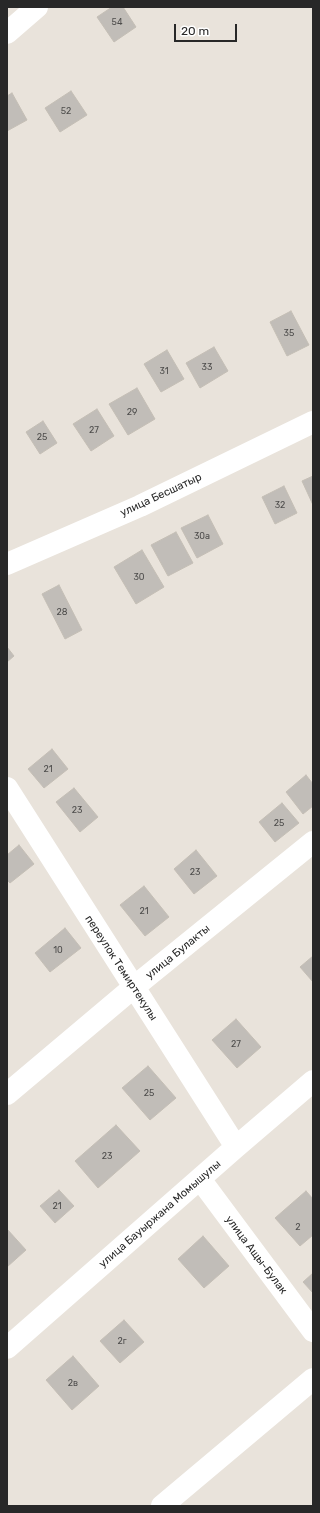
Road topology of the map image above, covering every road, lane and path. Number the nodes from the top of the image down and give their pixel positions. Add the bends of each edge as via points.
1 (37, 7) edge
2 (7, 33) edge
3 (313, 422) edge
4 (7, 564) edge
5 (7, 788) edge
6 (313, 842) edge
7 (134, 987) junction
8 (313, 1081) edge
9 (7, 1094) edge
10 (236, 1147) junction
11 (200, 1179) junction
12 (313, 1330) edge
13 (7, 1348) edge
14 (313, 1379) edge
15 (162, 1506) edge

1 - 2 street
3 - 4 street, улица Бесшатыр via 140,506
5 - 7 street, переулок Темиртекулы
6 - 7 street, улица Булакты
7 - 9 street, улица Булакты
7 - 10 street, переулок Темиртекулы
8 - 10 street, улица Бауыржана Момышулы
10 - 11 street, улица Бауыржана Момышулы
11 - 12 street, улица Ащы-Булак
11 - 13 street, улица Бауыржана Момышулы
14 - 15 street

